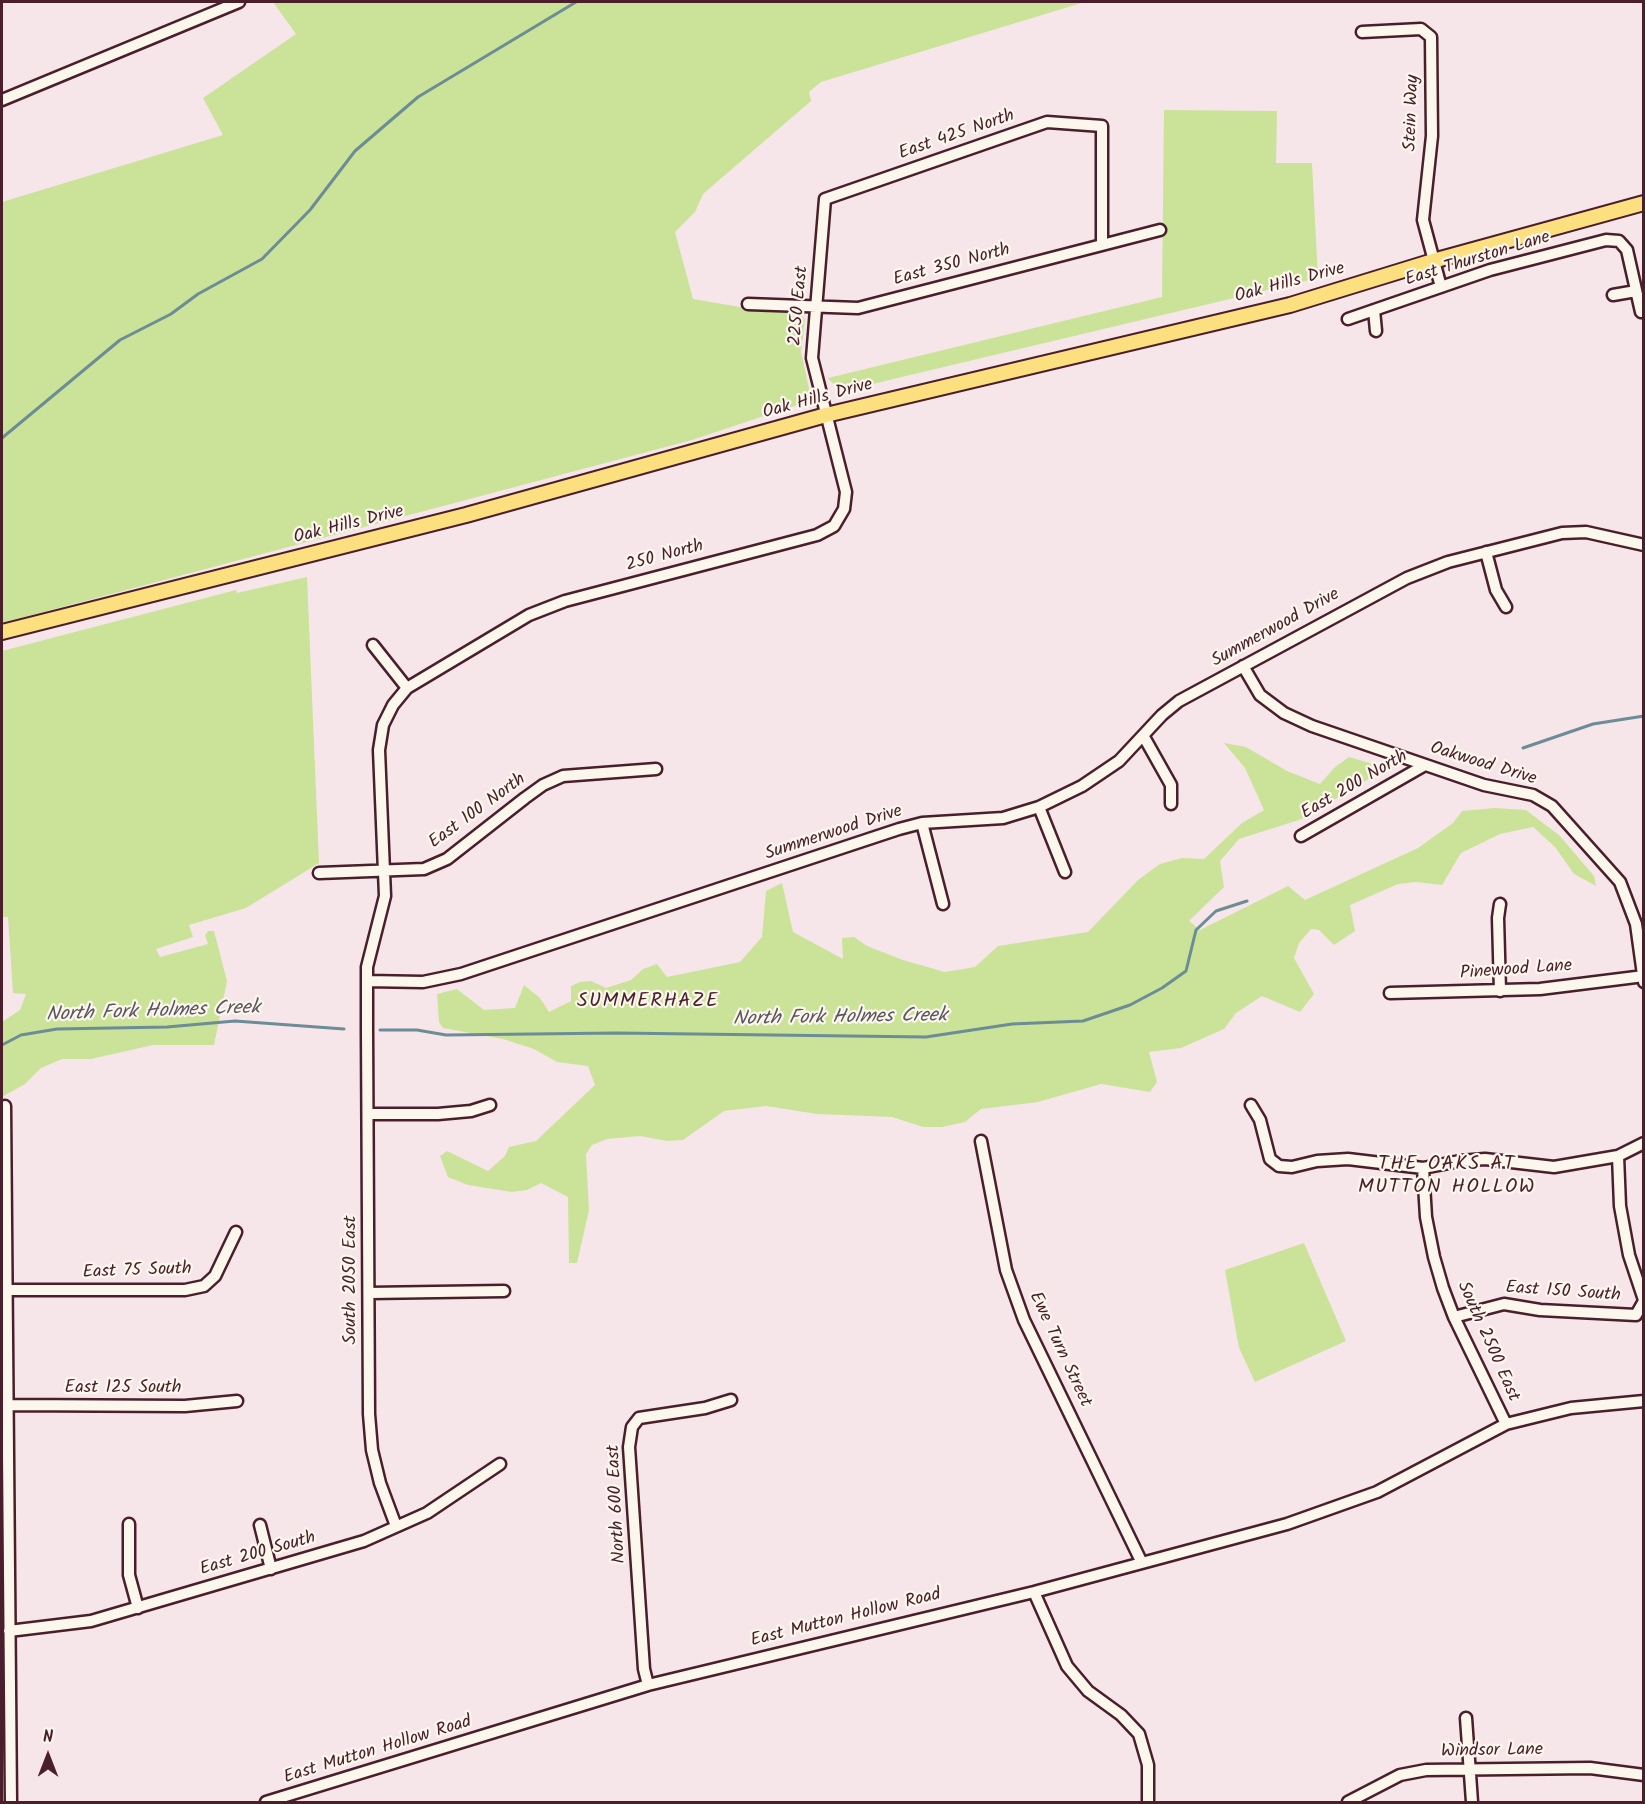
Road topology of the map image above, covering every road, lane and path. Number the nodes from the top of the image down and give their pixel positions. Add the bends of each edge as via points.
1 (239, 2) edge
2 (1362, 32) dead end
3 (2, 100) edge
4 (825, 199) joint
5 (1644, 203) edge
6 (1160, 230) dead end
7 (1102, 244) junction
8 (1433, 261) junction
9 (1441, 287) junction
10 (1636, 291) junction
11 (1613, 295) dead end
12 (748, 304) dead end
13 (817, 307) junction
14 (1374, 310) junction
15 (1641, 312) dead end
16 (1348, 319) dead end
17 (1376, 331) dead end
18 (826, 415) junction
19 (1644, 545) edge
20 (1486, 552) junction
21 (1506, 608) dead end
22 (2, 632) edge
23 (373, 645) dead end
24 (1243, 666) junction
25 (408, 688) junction
26 (1144, 737) junction
27 (1425, 765) junction
28 (656, 769) dead end
29 (1171, 804) dead end
30 (1039, 807) junction
31 (922, 824) junction
32 (1301, 836) dead end
33 (384, 870) junction
34 (1065, 872) dead end
35 (319, 873) dead end
36 (943, 904) dead end
37 (1500, 904) dead end
38 (1643, 978) edge
39 (367, 981) junction
40 (1500, 991) junction
41 (1390, 993) dead end
42 (490, 1105) dead end
43 (1251, 1105) dead end
44 (5, 1106) dead end
45 (368, 1113) junction
46 (981, 1141) dead end
47 (1644, 1143) edge
48 (1618, 1156) junction
49 (1423, 1168) junction
50 (236, 1232) dead end
51 (4, 1290) edge
52 (504, 1291) dead end
53 (369, 1293) junction
54 (1644, 1300) edge
55 (1454, 1317) junction
56 (731, 1400) dead end
57 (237, 1401) dead end
58 (1644, 1401) edge
59 (10, 1404) junction
60 (1506, 1424) junction
61 (500, 1464) dead end
62 (5, 1506) edge
63 (129, 1524) dead end
64 (260, 1525) dead end
65 (396, 1527) junction
66 (1141, 1561) junction
67 (271, 1569) junction
68 (1034, 1592) junction
69 (138, 1608) junction
70 (9, 1630) junction
71 (648, 1685) junction
72 (1466, 1718) dead end
73 (1468, 1769) junction
74 (1644, 1775) edge
75 (11, 1803) edge
76 (266, 1803) edge
77 (1148, 1803) edge
78 (1347, 1803) edge
79 (1473, 1803) edge

1 - 3 street
2 - 8 street, Stein Way via 1421,29 1431,37 1432,136 1423,220
4 - 7 street, East 425 North via 1047,122 1102,126
4 - 13 street, 2250 East
5 - 8 main road, Oak Hills Drive
6 - 7 street, East 350 North
7 - 13 street, East 350 North via 858,308
8 - 9 street
8 - 18 main road, Oak Hills Drive via 1290,305
9 - 10 street, East Thurston Lane via 1606,240 1619,241 1628,250
9 - 14 street, East Thurston Lane
10 - 11 street
10 - 15 street
12 - 13 street, East 350 North
13 - 18 street, 2250 East via 812,358
14 - 16 street, East Thurston Lane
14 - 17 street
18 - 22 main road, Oak Hills Drive via 466,516
18 - 25 street, 250 North via 846,492 844,509 834,526 817,535 565,601 529,615
19 - 20 street, Summerwood Drive via 1586,532 1562,533
20 - 21 street via 1496,590
20 - 24 street, Summerwood Drive via 1407,578
23 - 25 street
24 - 26 street, Summerwood Drive via 1179,701
24 - 27 street, Oakwood Drive via 1260,695 1284,713
25 - 33 street, South 2050 East via 393,705 379,750
26 - 29 street via 1171,785
26 - 30 street, Summerwood Drive via 1091,780
27 - 32 street, East 200 North
27 - 38 street, Oakwood Drive via 1484,785 1533,795 1552,806 1620,882 1636,924
28 - 33 street, East 100 North via 562,776 534,791 447,859 424,869
30 - 31 street, Summerwood Drive via 1004,818
30 - 34 street
31 - 36 street
31 - 39 street, Summerwood Drive via 461,974 423,982
33 - 35 street, East 100 North
33 - 39 street, South 2050 East via 385,896 370,949
37 - 40 street
38 - 40 street, Pinewood Lane
39 - 45 street, South 2050 East
40 - 41 street, Pinewood Lane
42 - 45 street via 438,1114
43 - 49 street via 1260,1120 1270,1159 1280,1166 1348,1159
44 - 51 street
45 - 53 street, South 2050 East
46 - 66 street, Ewe Turn Street via 1006,1270 1023,1317
47 - 48 street
48 - 49 street via 1554,1167 1485,1160
48 - 54 street via 1620,1206 1629,1255
49 - 55 street, South 2500 East via 1426,1217 1434,1257
50 - 51 street, East 75 South via 215,1276 204,1286 185,1290
51 - 59 street
52 - 53 street
53 - 65 street, South 2050 East via 372,1450
54 - 55 street, East 150 South via 1636,1314 1540,1310 1504,1304
55 - 60 street, South 2500 East
56 - 71 street, North 600 East via 639,1418 632,1427 629,1447
57 - 59 street, East 125 South via 185,1406
58 - 60 street, East Mutton Hollow Road via 1571,1408
59 - 62 street
60 - 66 street, East Mutton Hollow Road via 1377,1492 1318,1515
61 - 65 street, East 200 South via 427,1513
62 - 70 street
63 - 69 street via 129,1575
64 - 67 street
65 - 67 street, East 200 South via 364,1541
66 - 68 street, East Mutton Hollow Road
67 - 69 street, East 200 South
68 - 71 street, East Mutton Hollow Road
68 - 77 street via 1067,1666 1088,1691 1139,1734 1148,1765
69 - 70 street, East 200 South via 54,1628
70 - 75 street
71 - 76 street, East Mutton Hollow Road
72 - 73 street
73 - 74 street, Windsor Lane via 1590,1768
73 - 78 street, Windsor Lane via 1400,1775
73 - 79 street

